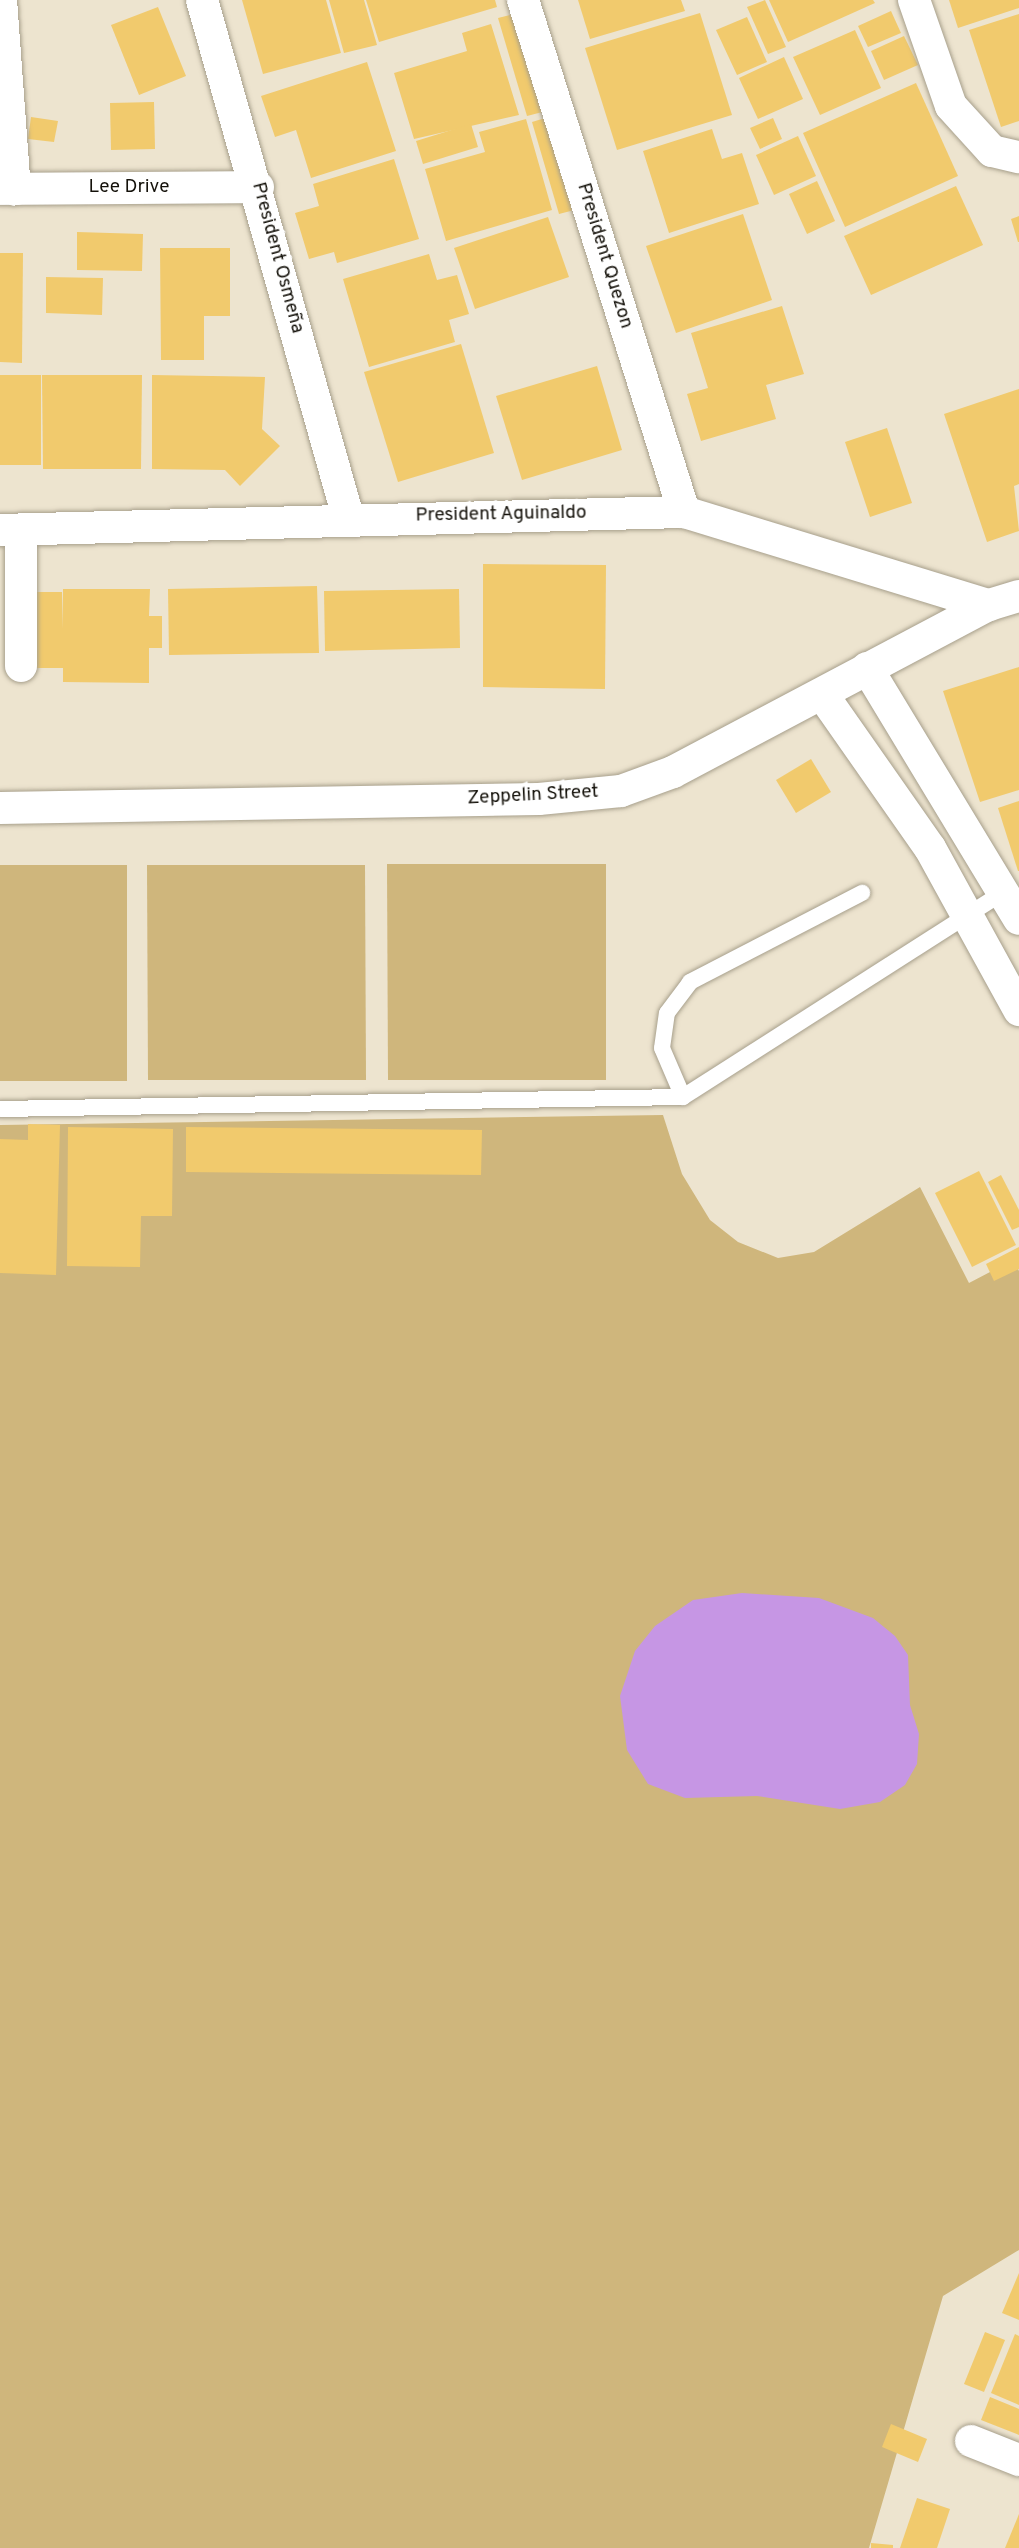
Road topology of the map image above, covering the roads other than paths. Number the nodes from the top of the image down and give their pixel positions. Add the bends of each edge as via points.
1 (1, 0) edge
2 (202, 0) edge
3 (523, 0) edge
4 (914, 0) edge
5 (1019, 158) edge
6 (258, 187) junction
7 (8, 189) edge
8 (684, 512) junction
9 (348, 517) junction
10 (11, 530) edge
11 (1019, 596) edge
12 (989, 605) junction
13 (21, 666) dead end
14 (867, 668) junction
15 (822, 694) junction
16 (0, 808) edge
17 (862, 893) dead end
18 (1011, 906) edge
19 (970, 915) junction
20 (1019, 1010) edge
21 (683, 1097) junction
22 (0, 1109) edge
23 (971, 2441) dead end
24 (1019, 2460) edge

1 - 7 street
2 - 6 street, President Osmeña
3 - 8 street, President Quezon
4 - 5 street via 951,106 992,151
6 - 7 street, Lee Drive
6 - 9 street, President Osmeña
8 - 9 street, President Aguinaldo
8 - 12 street, President Aguinaldo
9 - 10 street, President Aguinaldo
10 - 13 street
11 - 12 street, Zeppelin Street
12 - 14 street, Zeppelin Street
14 - 15 street, Zeppelin Street
14 - 18 street
15 - 16 street, Zeppelin Street via 673,772 621,791 539,799
15 - 19 street
17 - 21 lane via 690,982 667,1013 662,1048
18 - 19 lane
19 - 20 street
19 - 21 lane
21 - 22 lane
23 - 24 street

